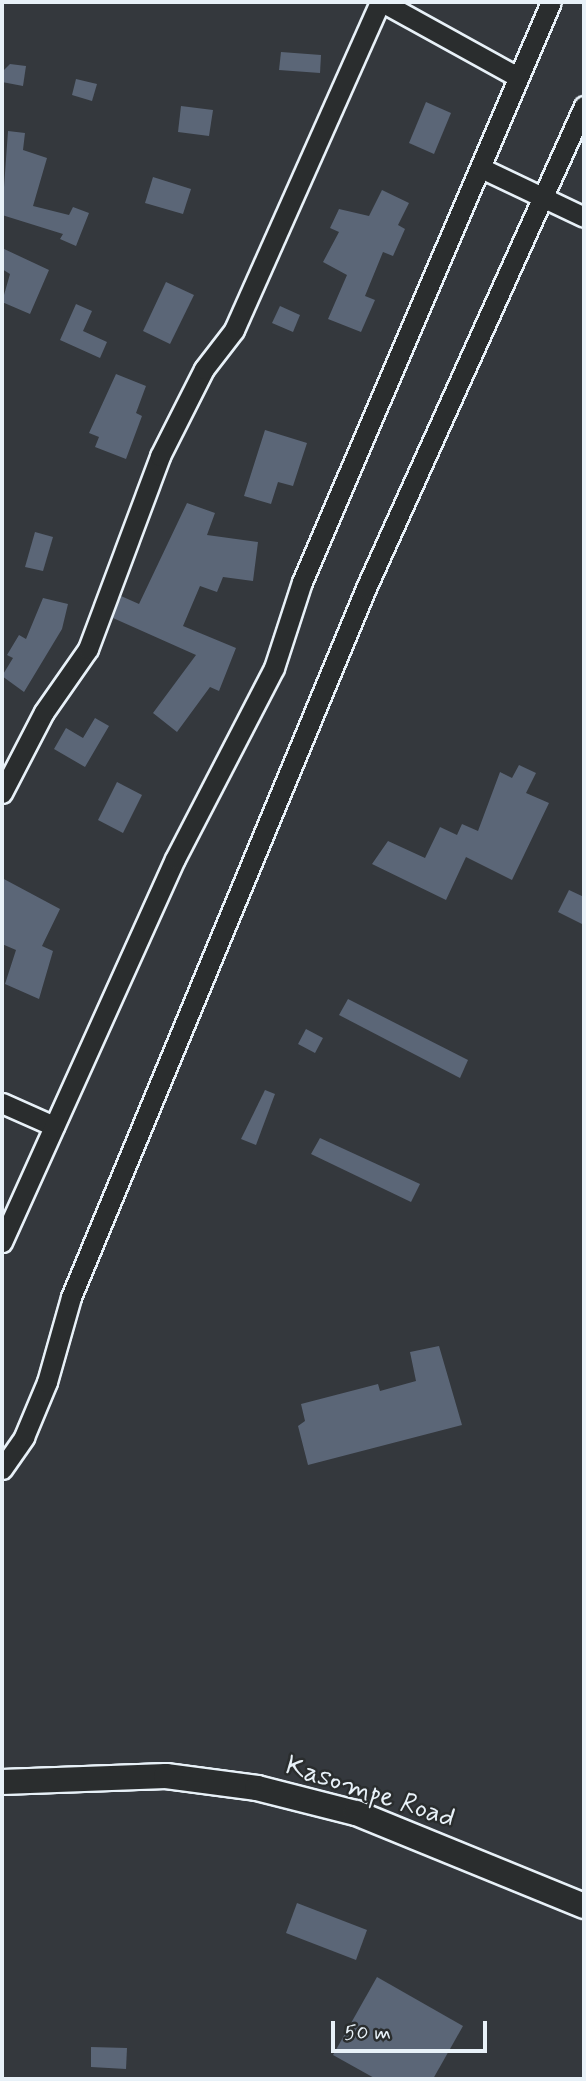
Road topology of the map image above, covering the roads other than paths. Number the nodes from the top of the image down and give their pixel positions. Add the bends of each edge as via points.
1 (381, 2) edge
2 (551, 2) edge
3 (518, 77) junction
4 (584, 106) edge
5 (481, 168) junction
6 (542, 197) junction
7 (584, 217) edge
8 (2, 793) edge
9 (2, 1103) edge
10 (54, 1126) junction
11 (2, 1242) edge
12 (2, 1469) edge
13 (2, 1782) edge
14 (584, 1906) edge

1 - 3 street
1 - 8 street via 234,330 204,369 160,456 88,649 44,712
2 - 3 street
3 - 5 street
4 - 6 street
5 - 6 street
5 - 10 street via 302,582 274,668 187,834
6 - 7 street
6 - 12 street via 366,588 71,1297 47,1382 24,1437
9 - 10 street
10 - 11 street
13 - 14 street, Kasompe Road via 166,1776 257,1788 356,1813

